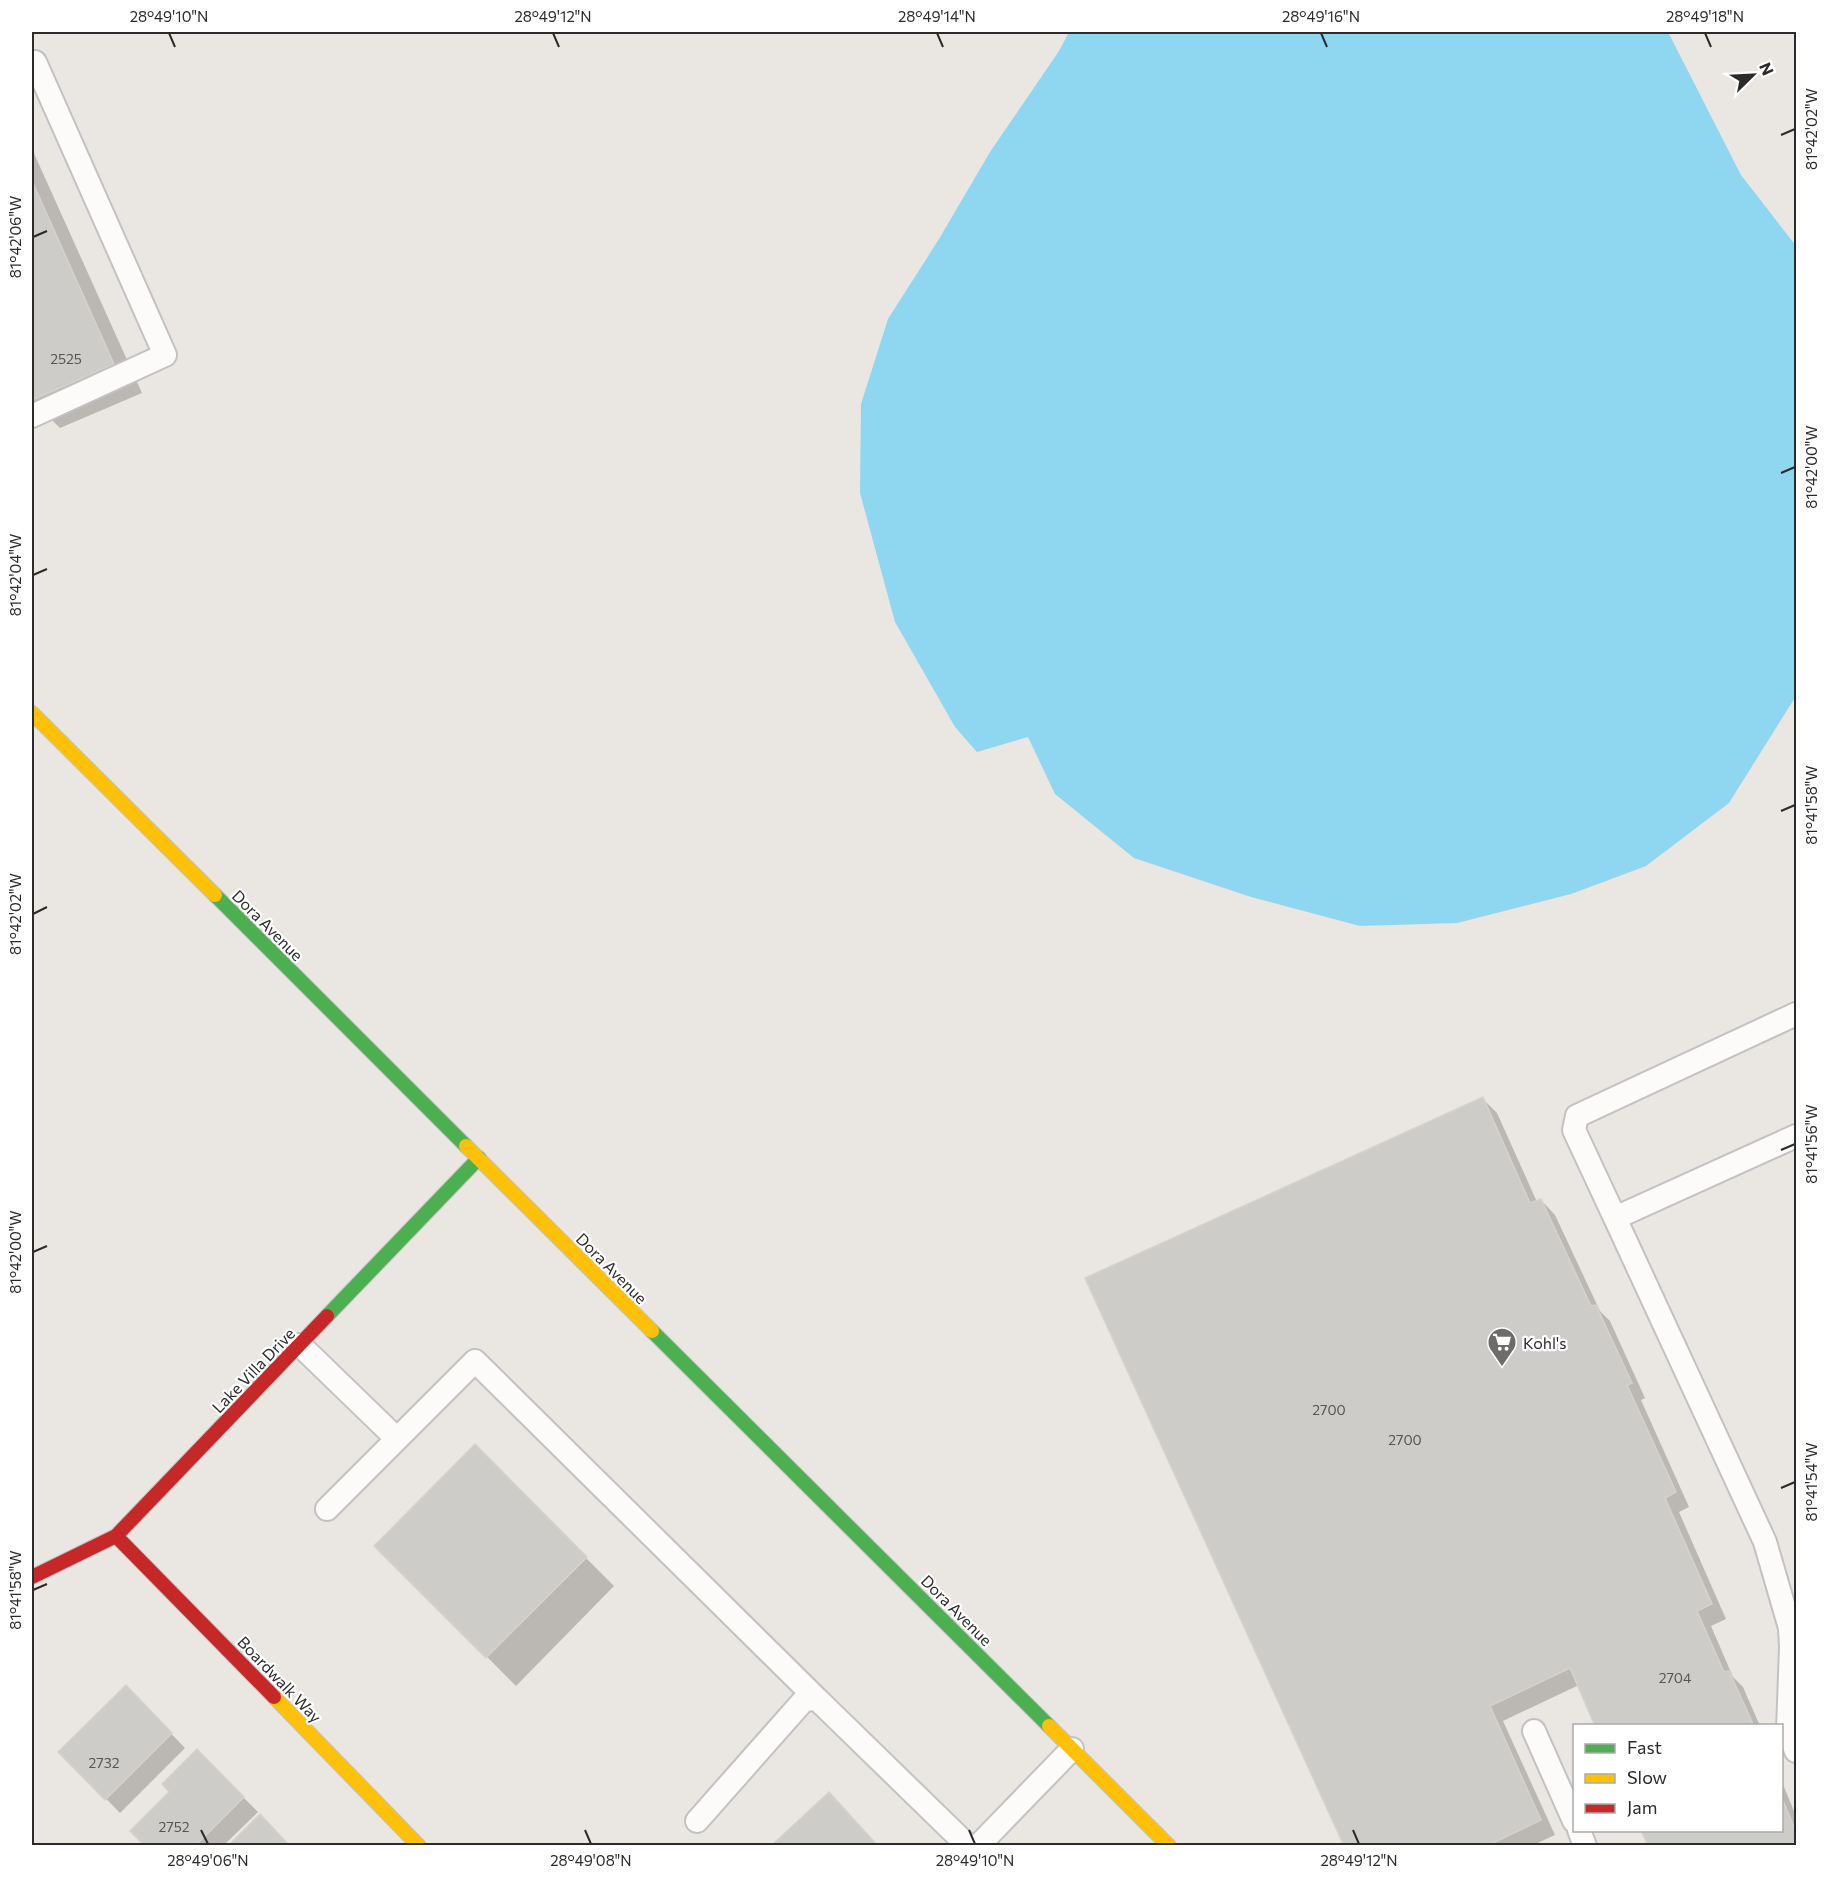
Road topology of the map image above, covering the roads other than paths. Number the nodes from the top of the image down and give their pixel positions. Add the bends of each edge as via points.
1 (32, 63) edge
2 (32, 416) edge
3 (32, 713) edge
4 (1797, 1014) edge
5 (1797, 1136) edge
6 (479, 1158) junction
7 (1615, 1218) junction
8 (300, 1345) junction
9 (397, 1439) junction
10 (327, 1509) dead end
11 (116, 1536) junction
12 (32, 1577) edge
13 (817, 1700) junction
14 (1534, 1731) dead end
15 (1072, 1749) junction
16 (1797, 1751) edge
17 (1573, 1817) edge
18 (697, 1821) dead end
19 (419, 1845) edge
20 (968, 1845) edge
21 (978, 1845) edge
22 (1169, 1845) edge

1 - 2 lane via 35,62 165,355
3 - 6 street, Dora Avenue
4 - 7 lane via 1577,1116 1574,1130
5 - 7 lane
6 - 8 street, Lake Villa Drive
6 - 15 street, Dora Avenue
7 - 16 lane via 1765,1542 1790,1628 1788,1730
8 - 9 lane
8 - 11 street, Lake Villa Drive
9 - 10 lane
9 - 13 lane via 475,1361
11 - 12 street, Lake Villa Drive
11 - 19 street, Boardwalk Way
13 - 18 lane via 804,1700
13 - 20 lane
14 - 17 lane
15 - 21 lane
15 - 22 street, Dora Avenue

